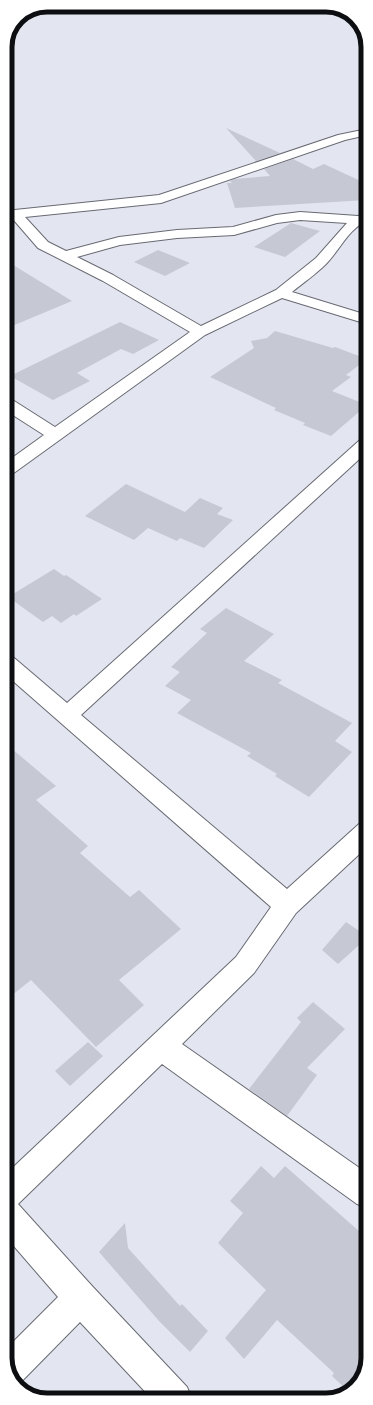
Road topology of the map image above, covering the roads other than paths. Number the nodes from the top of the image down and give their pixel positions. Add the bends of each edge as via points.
1 (361, 133) edge
2 (12, 215) edge
3 (12, 217) edge
4 (361, 219) edge
5 (361, 221) edge
6 (65, 256) junction
7 (281, 294) junction
8 (361, 318) edge
9 (200, 332) junction
10 (12, 407) edge
11 (55, 435) junction
12 (361, 448) edge
13 (12, 466) edge
14 (12, 668) edge
15 (67, 714) junction
16 (361, 837) edge
17 (287, 904) junction
18 (160, 1045) junction
19 (361, 1188) edge
20 (12, 1189) edge
21 (12, 1221) edge
22 (80, 1298) junction
23 (13, 1366) edge
24 (169, 1393) edge

1 - 2 street via 342,137 161,199
3 - 6 street via 43,245
4 - 6 street via 300,216 276,219 234,231 119,241
5 - 7 street via 336,242 322,261
6 - 9 street
7 - 8 street
7 - 9 street
9 - 11 street
10 - 11 street
11 - 13 street
12 - 15 street
14 - 15 street
15 - 17 street
16 - 17 street
17 - 18 street via 245,965
18 - 19 street
18 - 20 street
21 - 22 street
22 - 23 street
22 - 24 street

